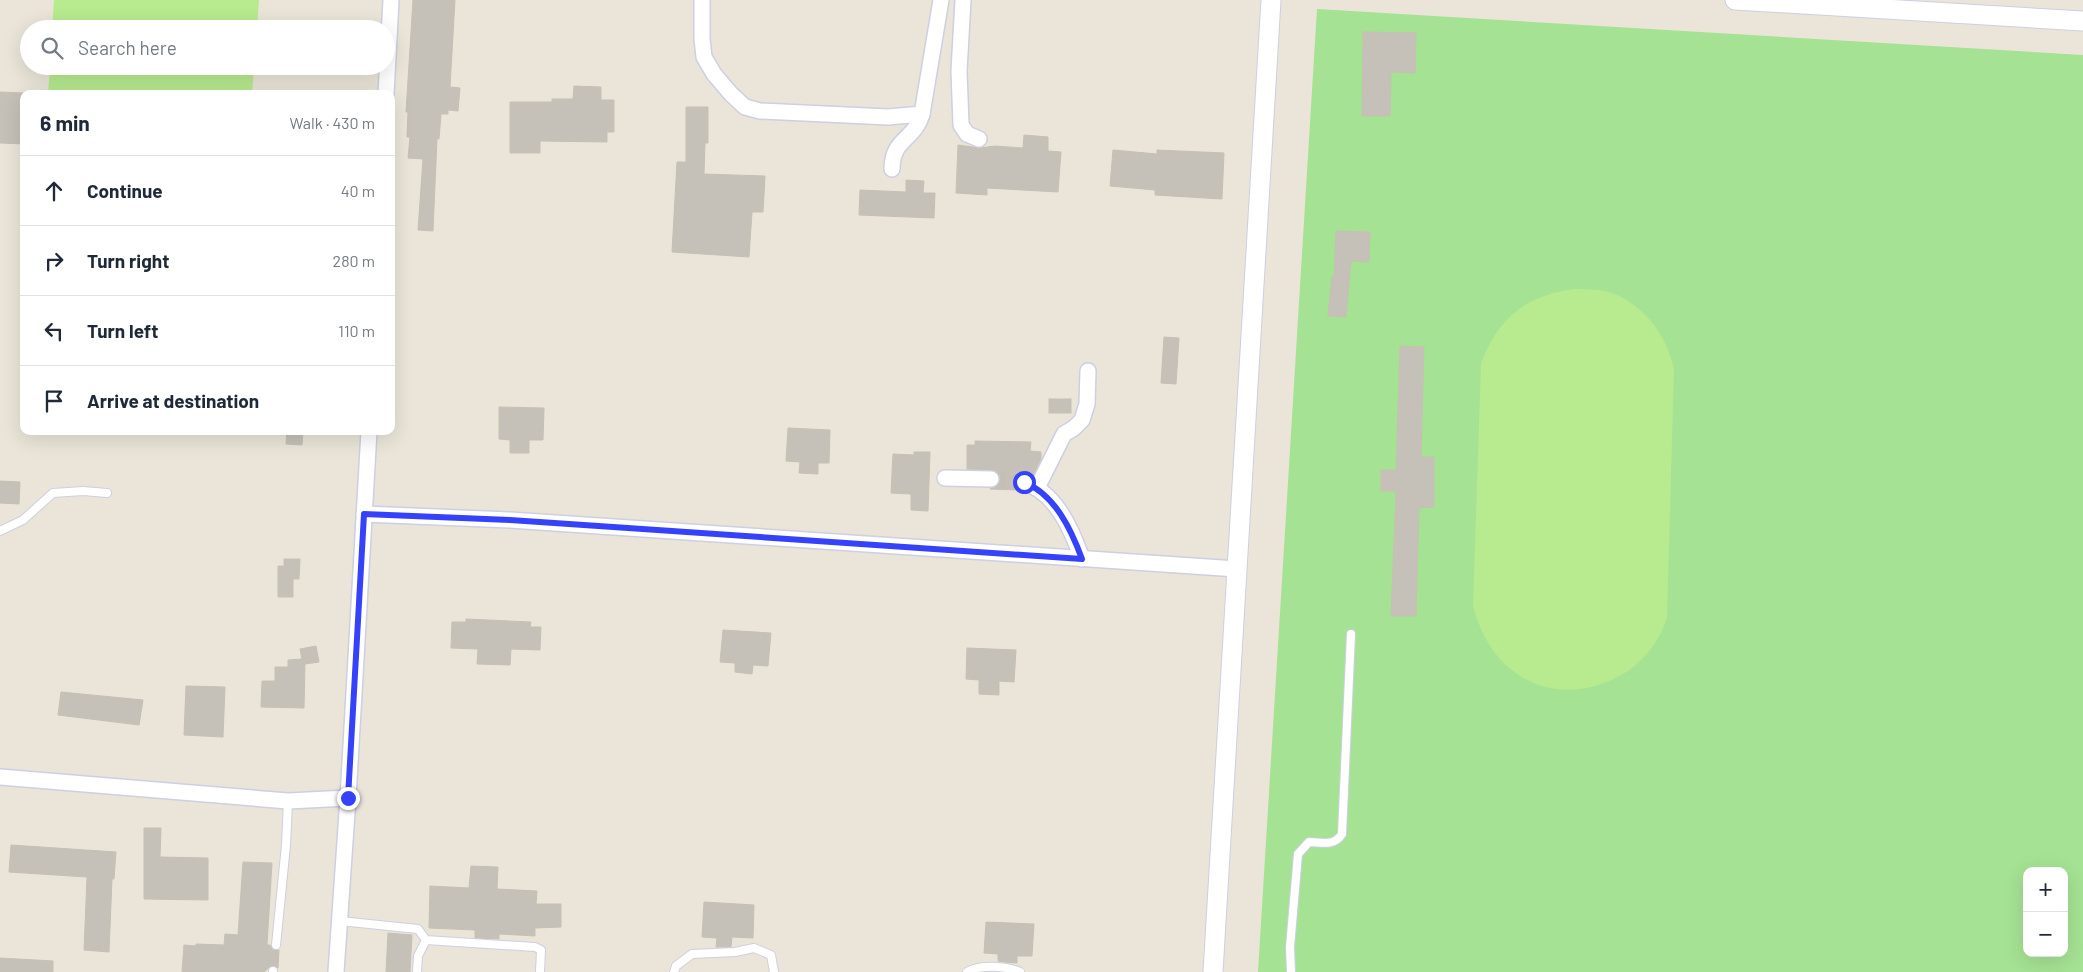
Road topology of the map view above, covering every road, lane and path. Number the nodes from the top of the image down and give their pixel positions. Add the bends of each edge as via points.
1 (391, 0) edge
2 (702, 0) edge
3 (941, 0) edge
4 (963, 0) edge
5 (1271, 0) edge
6 (1735, 0) edge
7 (390, 20) edge
8 (2083, 21) edge
9 (387, 75) edge
10 (386, 90) edge
11 (922, 114) junction
12 (979, 139) dead end
13 (892, 169) dead end
14 (1088, 371) dead end
15 (369, 435) edge
16 (945, 478) dead end
17 (991, 479) tunnel mouth
18 (1022, 482) tunnel mouth
19 (1037, 488) junction
20 (108, 492) dead end
21 (364, 514) junction
22 (0, 532) edge
23 (1082, 559) junction
24 (1237, 569) junction
25 (1351, 634) dead end
26 (0, 777) edge
27 (348, 798) junction
28 (288, 802) junction
29 (340, 920) junction
30 (426, 940) junction
31 (276, 945) dead end
32 (336, 972) edge
33 (417, 972) edge
34 (540, 972) edge
35 (674, 972) edge
36 (774, 972) edge
37 (967, 972) edge
38 (1020, 972) edge
39 (1213, 972) edge
40 (1291, 972) edge

1 - 7 street
2 - 11 street via 704,57 714,74 745,107 804,114 888,117
3 - 11 street
4 - 12 street via 960,125 967,134
5 - 24 street
6 - 8 street
9 - 10 street
11 - 13 street via 919,125 893,153
14 - 19 street via 1087,404 1082,420 1064,434
15 - 21 street
16 - 17 street
18 - 19 street
19 - 23 street via 1065,520
20 - 22 lane via 53,493 23,520
21 - 23 street via 510,520
21 - 27 street
23 - 24 street
24 - 39 street
25 - 40 lane via 1342,834 1327,844 1309,842 1298,854
26 - 28 street
27 - 28 street
27 - 29 street
28 - 31 lane
29 - 30 lane via 418,929
29 - 32 street
30 - 33 lane via 418,956
30 - 34 lane via 535,947 541,950
35 - 36 lane via 676,966 692,954 754,948 771,955
37 - 38 lane via 987,967

